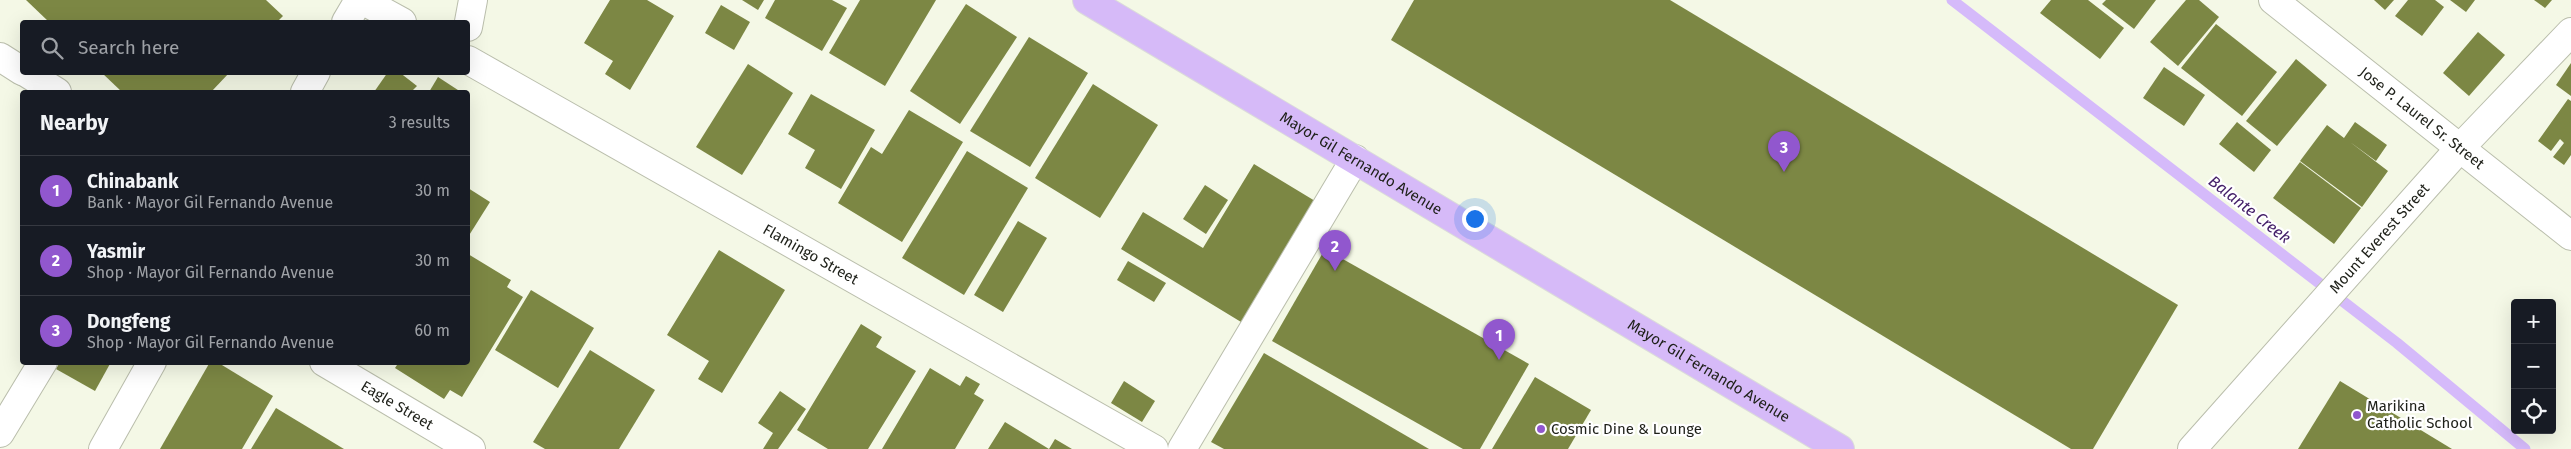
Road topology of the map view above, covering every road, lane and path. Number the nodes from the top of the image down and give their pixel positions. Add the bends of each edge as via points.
1 (360, 0) edge
2 (473, 0) edge
3 (1087, 0) edge
4 (2273, 0) edge
5 (347, 20) edge
6 (398, 20) edge
7 (469, 20) edge
8 (2571, 32) edge
9 (0, 57) edge
10 (470, 61) edge
11 (20, 70) edge
12 (29, 75) edge
13 (314, 75) edge
14 (54, 90) edge
15 (306, 90) edge
16 (2459, 149) junction
17 (1355, 160) junction
18 (2571, 236) edge
19 (41, 365) edge
20 (150, 365) edge
21 (329, 365) edge
22 (0, 433) edge
23 (103, 449) edge
24 (471, 449) edge
25 (1154, 449) edge
26 (1182, 449) edge
27 (1840, 449) edge
28 (2192, 449) edge

1 - 5 street
1 - 6 street
2 - 7 street
3 - 17 main road, Mayor Gil Fernando Avenue
4 - 16 street, Jose P. Laurel Sr. Street
8 - 16 street, Mount Everest Street
9 - 11 street
10 - 25 street, Flamingo Street
12 - 14 street
13 - 15 street
16 - 18 street, Jose P. Laurel Sr. Street
16 - 28 street, Mount Everest Street
17 - 26 street
17 - 27 main road, Mayor Gil Fernando Avenue
19 - 22 street
20 - 23 street
21 - 24 street, Eagle Street

